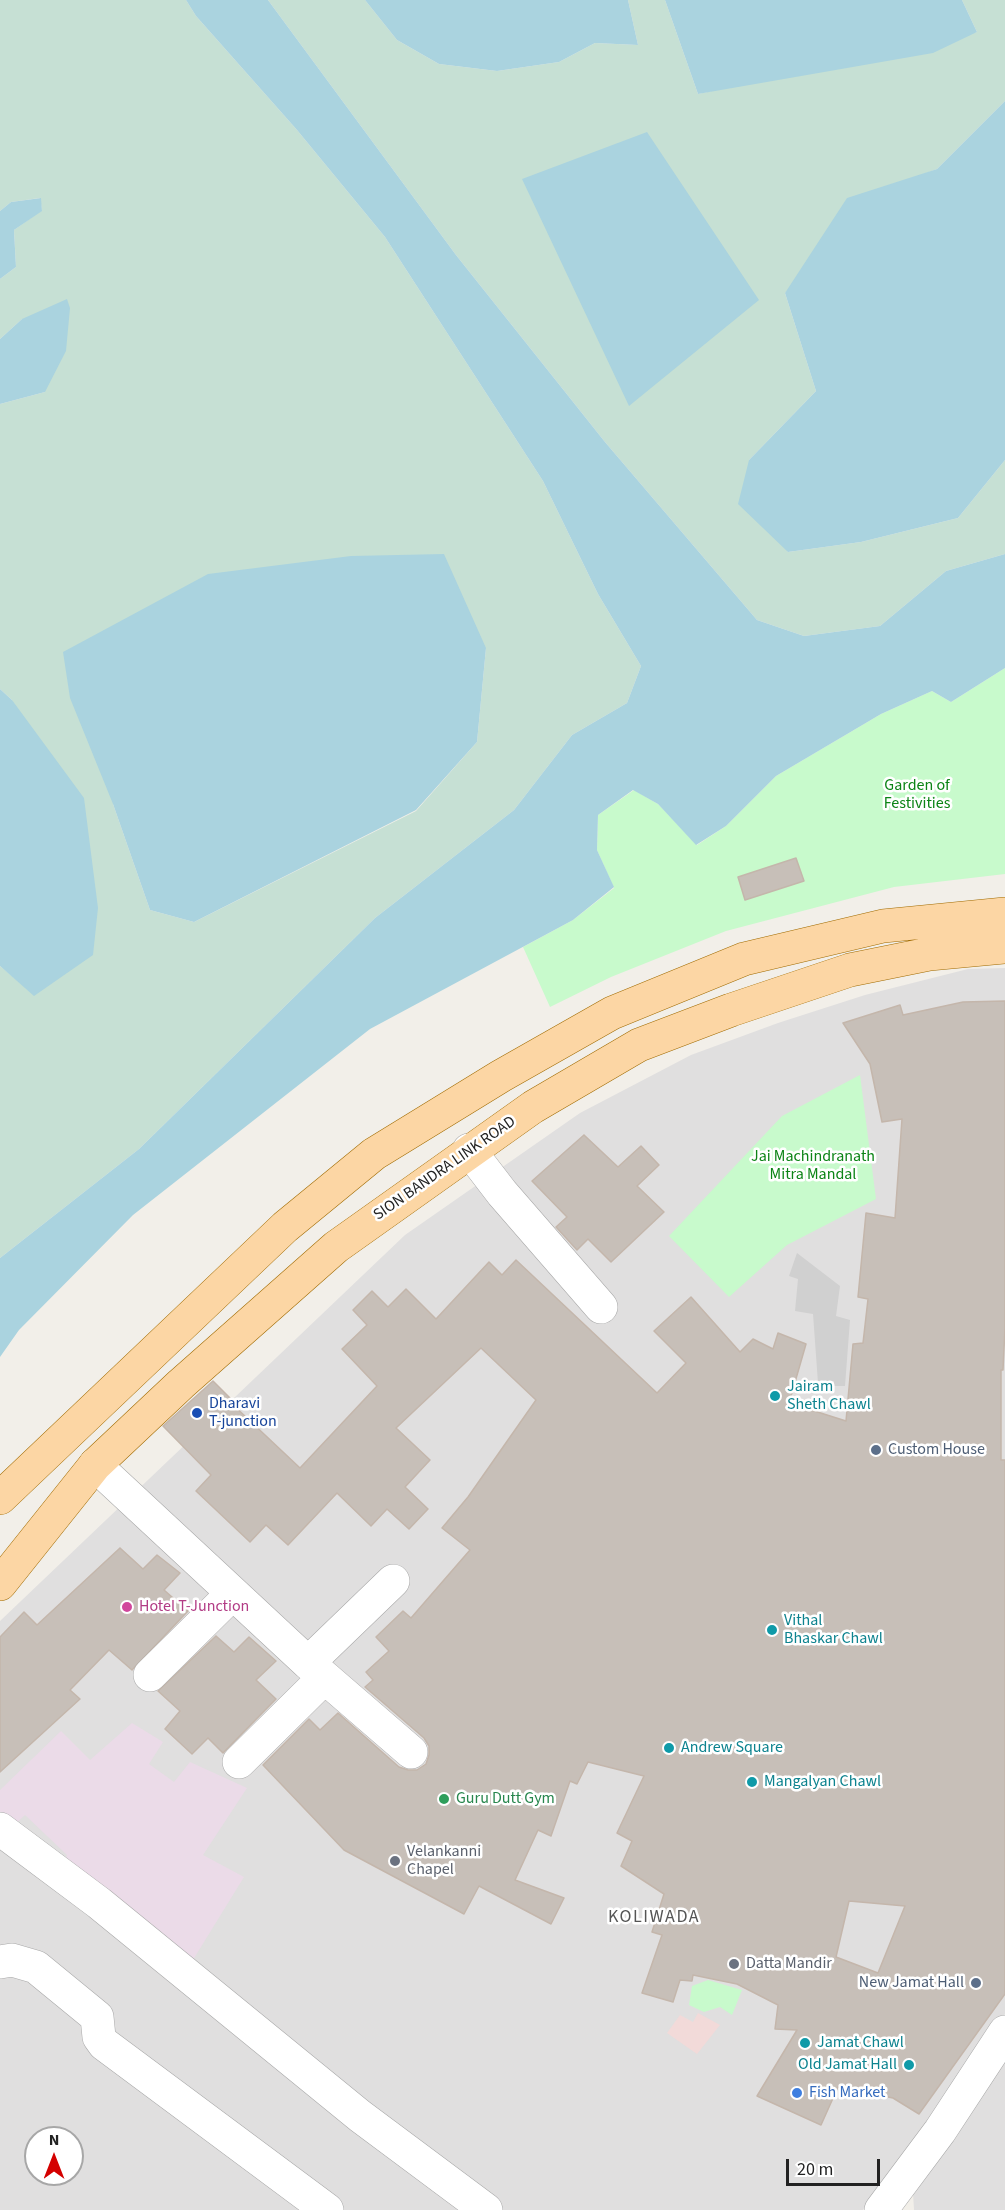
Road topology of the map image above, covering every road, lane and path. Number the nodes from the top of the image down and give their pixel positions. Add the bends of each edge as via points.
1 (1005, 914) edge
2 (1005, 947) edge
3 (622, 1009) junction
4 (639, 1045) junction
5 (469, 1150) junction
6 (601, 1307) dead end
7 (151, 1355) junction
8 (181, 1384) junction
9 (95, 1465) junction
10 (0, 1498) edge
11 (393, 1581) dead end
12 (0, 1584) edge
13 (232, 1594) junction
14 (316, 1671) junction
15 (150, 1675) dead end
16 (411, 1752) dead end
17 (239, 1762) dead end
18 (0, 1828) edge
19 (0, 1962) edge
20 (1005, 2032) edge
21 (904, 2178) junction
22 (327, 2210) edge
23 (486, 2210) edge
24 (881, 2210) edge
25 (905, 2210) edge

1 - 3 main road via 883,926 744,959
2 - 4 main road, SION BANDRA LINK ROAD via 929,954 850,970
3 - 4 main road
3 - 7 main road via 501,1076 374,1154 285,1227
4 - 5 main road, SION BANDRA LINK ROAD
5 - 6 street
5 - 8 main road, SION BANDRA LINK ROAD via 336,1247
7 - 8 main road
7 - 10 main road
8 - 9 main road, SION BANDRA LINK ROAD
9 - 12 main road, SION BANDRA LINK ROAD
9 - 13 street
11 - 14 street
13 - 14 street
13 - 15 street
14 - 16 street
14 - 17 street
18 - 23 street via 99,1903 360,2116
19 - 22 street via 12,1960 36,1967 97,2017 99,2037 104,2044
20 - 21 street
21 - 24 street
21 - 25 street

